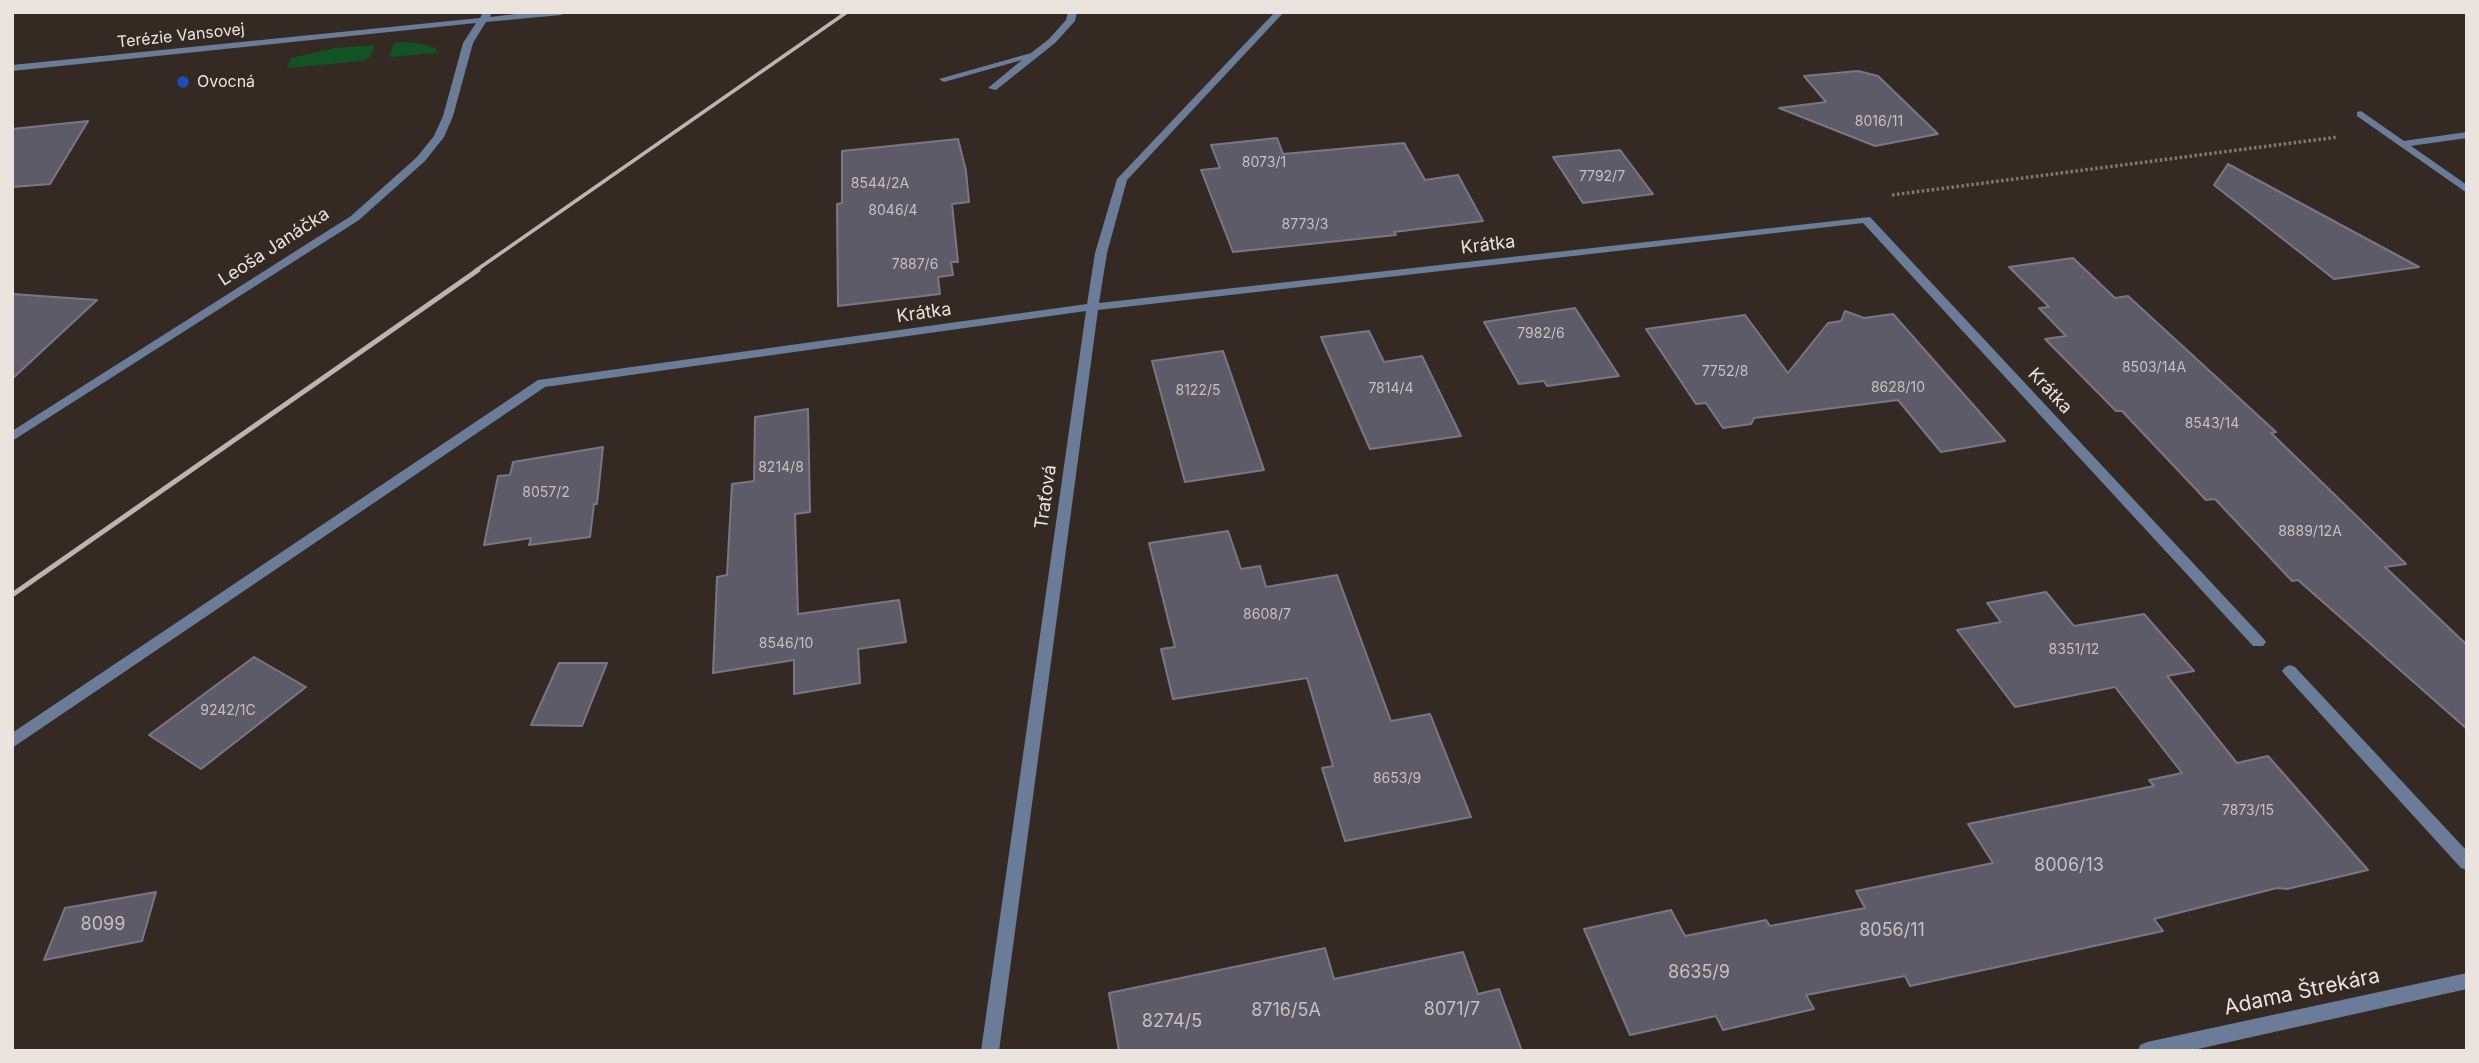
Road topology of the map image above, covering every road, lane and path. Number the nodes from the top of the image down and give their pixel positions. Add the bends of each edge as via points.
1 (488, 12) edge
2 (561, 12) edge
3 (1073, 12) edge
4 (1280, 12) edge
5 (479, 22) junction
6 (1037, 53) junction
7 (12, 68) edge
8 (944, 79) dead end
9 (993, 88) dead end
10 (2361, 114) dead end
11 (2467, 135) edge
12 (2403, 144) junction
13 (2467, 190) edge
14 (1866, 219) junction
15 (1091, 307) junction
16 (12, 437) edge
17 (2258, 642) dead end
18 (2290, 671) dead end
19 (12, 742) edge
20 (2467, 863) edge
21 (2467, 981) edge
22 (990, 1051) edge
23 (2147, 1051) edge

1 - 5 street, Leoša Janáčka
2 - 5 street, Terézie Vansovej
3 - 6 street via 1070,21
4 - 15 street, Traťová via 1122,179
5 - 7 street, Terézie Vansovej
5 - 16 street, Leoša Janáčka via 439,137 364,210
6 - 8 street
6 - 9 street
10 - 12 street
11 - 12 street
12 - 13 street
12 - 14 path via 2360,134 1878,197
14 - 15 street, Krátka
14 - 17 street, Krátka
15 - 19 street, Krátka via 542,383
15 - 22 street, Traťová
18 - 20 street
21 - 23 street, Adama Štrekára

